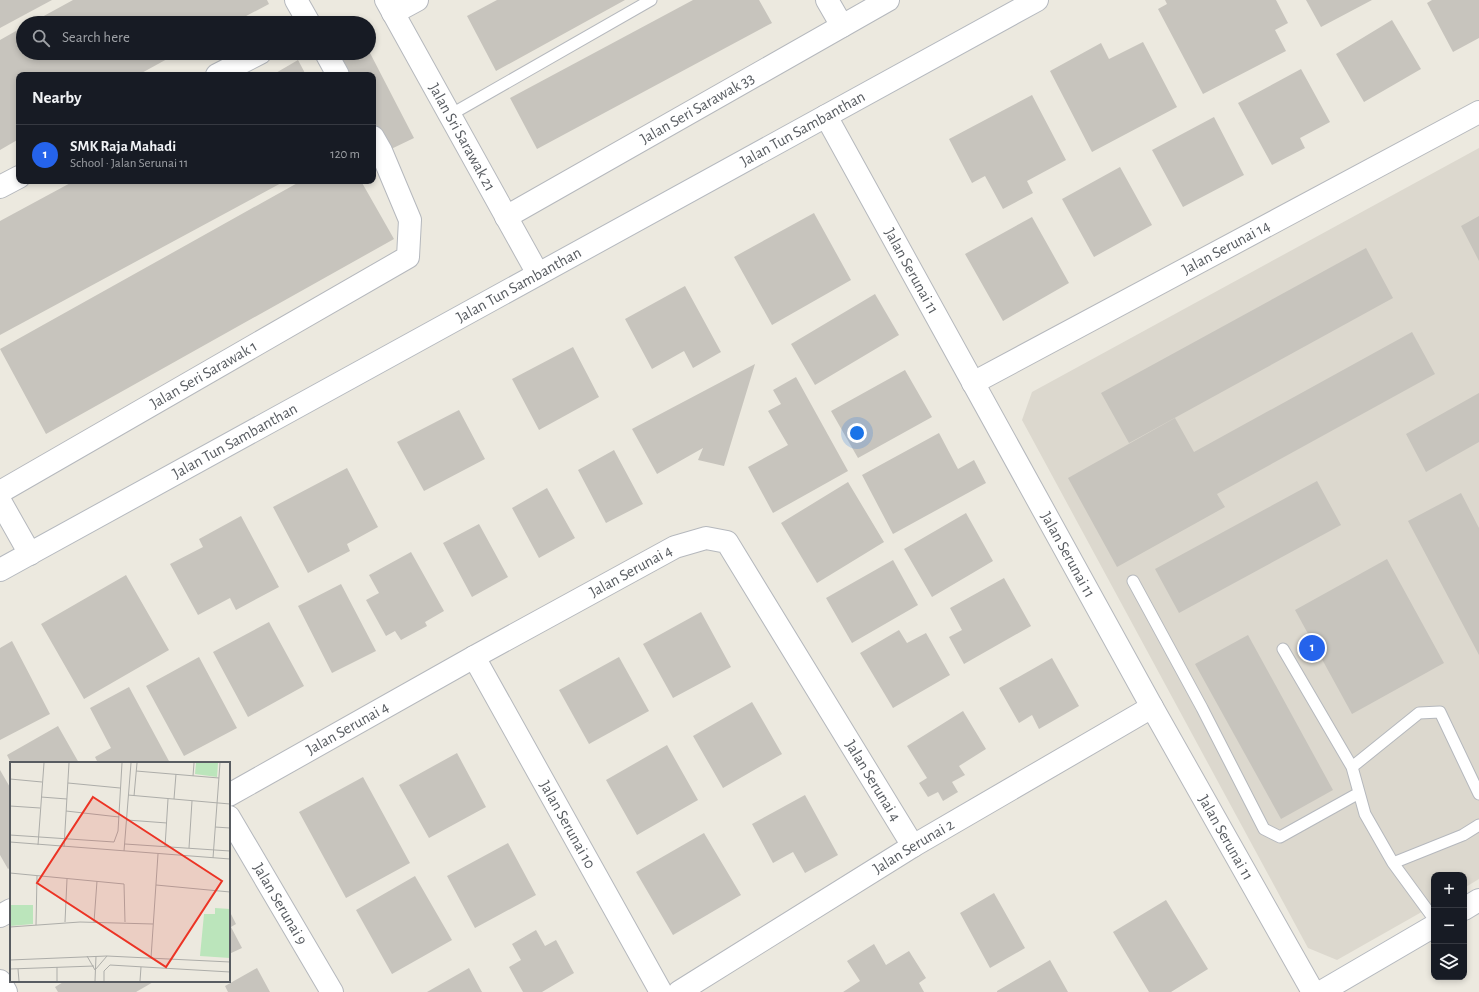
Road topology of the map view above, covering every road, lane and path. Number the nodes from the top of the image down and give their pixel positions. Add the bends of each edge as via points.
1 (296, 0) edge
2 (417, 0) edge
3 (651, 0) edge
4 (828, 0) edge
5 (888, 0) edge
6 (1037, 0) edge
7 (390, 7) edge
8 (305, 16) edge
9 (842, 26) junction
10 (246, 60) edge
11 (330, 60) edge
12 (223, 72) edge
13 (336, 72) edge
14 (1479, 112) edge
15 (450, 115) junction
16 (826, 116) junction
17 (376, 142) edge
18 (16, 179) edge
19 (0, 187) edge
20 (506, 217) junction
21 (538, 274) junction
22 (972, 383) junction
23 (0, 492) edge
24 (0, 501) edge
25 (30, 554) junction
26 (0, 570) edge
27 (1133, 581) dead end
28 (1283, 650) dead end
29 (474, 657) junction
30 (1152, 707) junction
31 (1352, 767) junction
32 (1359, 793) junction
33 (230, 794) edge
34 (1479, 794) edge
35 (230, 819) edge
36 (1479, 825) edge
37 (913, 846) junction
38 (1393, 863) junction
39 (1479, 900) edge
40 (1467, 906) edge
41 (10, 911) edge
42 (1431, 915) edge
43 (0, 916) edge
44 (1431, 928) edge
45 (0, 981) edge
46 (6, 992) edge
47 (332, 992) edge
48 (661, 992) edge
49 (678, 992) edge
50 (1313, 992) edge
51 (1321, 992) edge

1 - 8 street
2 - 7 street
3 - 15 lane
4 - 9 street
5 - 9 street, Jalan Seri Sarawak 33
6 - 16 street, Jalan Tun Sambanthan
7 - 15 street, Jalan Sri Sarawak 21
9 - 20 street, Jalan Seri Sarawak 33
10 - 12 street
11 - 13 street
14 - 22 street, Jalan Serunai 14
15 - 20 street, Jalan Sri Sarawak 21
16 - 21 street, Jalan Tun Sambanthan
16 - 22 street, Jalan Serunai 11
17 - 23 street, Jalan Seri Sarawak 1 via 410,220 408,257
18 - 19 street
20 - 21 street, Jalan Sri Sarawak 21
21 - 25 street, Jalan Tun Sambanthan
22 - 30 street, Jalan Serunai 11
24 - 25 street
25 - 26 street, Jalan Tun Sambanthan
27 - 32 lane via 1264,829 1280,837
28 - 31 lane
29 - 33 street, Jalan Serunai 4
29 - 37 street, Jalan Serunai 4 via 675,546 706,538 727,542
29 - 48 street, Jalan Serunai 10
30 - 37 street, Jalan Serunai 2
30 - 50 street, Jalan Serunai 11
31 - 32 lane
31 - 34 lane via 1419,713 1440,712
32 - 38 lane via 1365,814
35 - 47 street, Jalan Serunai 9
36 - 38 lane via 1463,835
37 - 49 street, Jalan Serunai 2
38 - 42 lane
39 - 40 street
41 - 43 street
44 - 51 street
45 - 46 street

